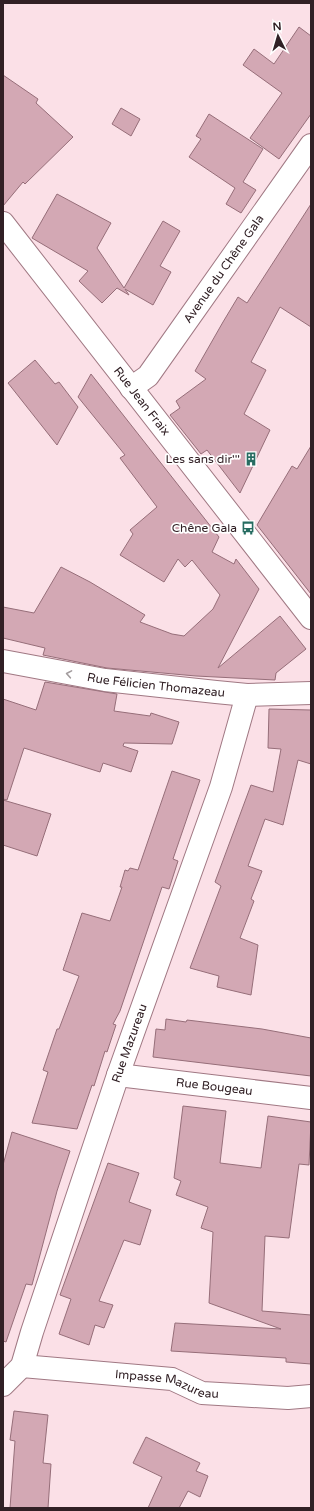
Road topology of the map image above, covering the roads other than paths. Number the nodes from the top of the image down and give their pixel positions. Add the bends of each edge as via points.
1 (311, 146) edge
2 (3, 223) edge
3 (131, 388) junction
4 (311, 618) edge
5 (3, 662) edge
6 (311, 693) edge
7 (247, 695) junction
8 (118, 1074) junction
9 (311, 1098) edge
10 (22, 1366) junction
11 (3, 1385) edge
12 (311, 1396) edge

1 - 3 street, Avenue du Chêne Gala via 148,376
2 - 3 street, Rue Jean Fraix
3 - 4 street, Rue Jean Fraix
7 -> 5 street, Rue Félicien Thomazeau via 105,680
6 - 7 street, Rue Félicien Thomazeau
7 - 8 street, Rue Mazureau via 221,787
8 - 9 street, Rue Bougeau
8 - 10 street, Rue Mazureau
10 - 11 street, Rue Mazureau
10 - 12 street, Impasse Mazureau via 172,1379 202,1393 288,1398

